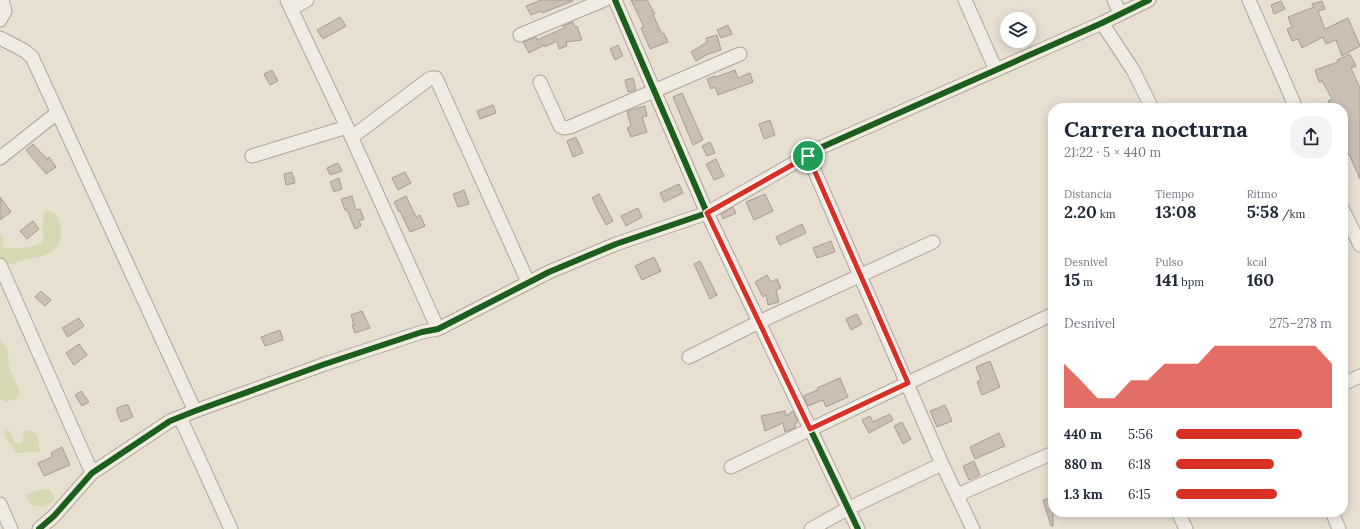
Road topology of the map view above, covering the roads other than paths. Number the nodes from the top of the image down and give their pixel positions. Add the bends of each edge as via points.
1 (2, 0) edge
2 (307, 0) edge
3 (604, 0) edge
4 (615, 0) edge
5 (965, 0) edge
6 (1114, 0) edge
7 (1149, 0) edge
8 (1249, 0) edge
9 (289, 4) edge
10 (1120, 13) junction
11 (0, 20) edge
12 (1102, 23) junction
13 (520, 35) dead end
14 (0, 38) edge
15 (740, 54) dead end
16 (996, 70) junction
17 (540, 82) dead end
18 (655, 91) junction
19 (1150, 103) edge
20 (1294, 103) edge
21 (57, 113) junction
22 (349, 132) junction
23 (252, 156) dead end
24 (808, 156) junction
25 (0, 158) edge
26 (707, 213) junction
27 (1348, 220) edge
28 (933, 242) dead end
29 (1360, 245) edge
30 (0, 265) edge
31 (860, 275) junction
32 (528, 282) junction
33 (1048, 316) edge
34 (759, 322) junction
35 (438, 329) junction
36 (689, 357) dead end
37 (1360, 376) edge
38 (1348, 382) edge
39 (908, 383) junction
40 (195, 410) junction
41 (180, 417) junction
42 (810, 429) junction
43 (1048, 455) edge
44 (942, 464) junction
45 (731, 467) dead end
46 (92, 473) junction
47 (957, 495) junction
48 (0, 504) edge
49 (849, 508) junction
50 (1179, 517) edge
51 (1334, 517) edge
52 (1182, 528) edge
53 (10, 529) edge
54 (39, 529) edge
55 (231, 529) edge
56 (810, 529) edge
57 (858, 529) edge
58 (973, 529) edge
59 (1339, 529) edge

1 - 11 street via 5,11
2 - 9 street
3 - 13 street
4 - 18 street
5 - 16 street
6 - 10 street
7 - 10 street
8 - 20 street
9 - 22 street
10 - 12 street
12 - 16 street
12 - 19 street via 1133,70
14 - 21 street via 32,57
15 - 18 street
16 - 24 street
17 - 18 street via 560,126 564,128
18 - 26 street
21 - 25 street
21 - 40 street
22 - 23 street
22 - 32 street via 429,79 436,78
22 - 35 street
24 - 26 street
24 - 31 street
26 - 32 street via 616,244
26 - 34 street
27 - 29 street
28 - 31 street
30 - 46 street
31 - 34 street
31 - 39 street
32 - 35 street
33 - 39 street
34 - 36 street
34 - 42 street
35 - 40 street via 422,332
37 - 38 street
39 - 42 street
39 - 44 street
40 - 41 street
41 - 46 street
41 - 55 street
42 - 45 street
42 - 49 street
43 - 47 street
44 - 47 street
44 - 49 street
46 - 54 street
47 - 58 street
48 - 53 street
49 - 56 street
49 - 57 street
50 - 52 street
51 - 59 street

